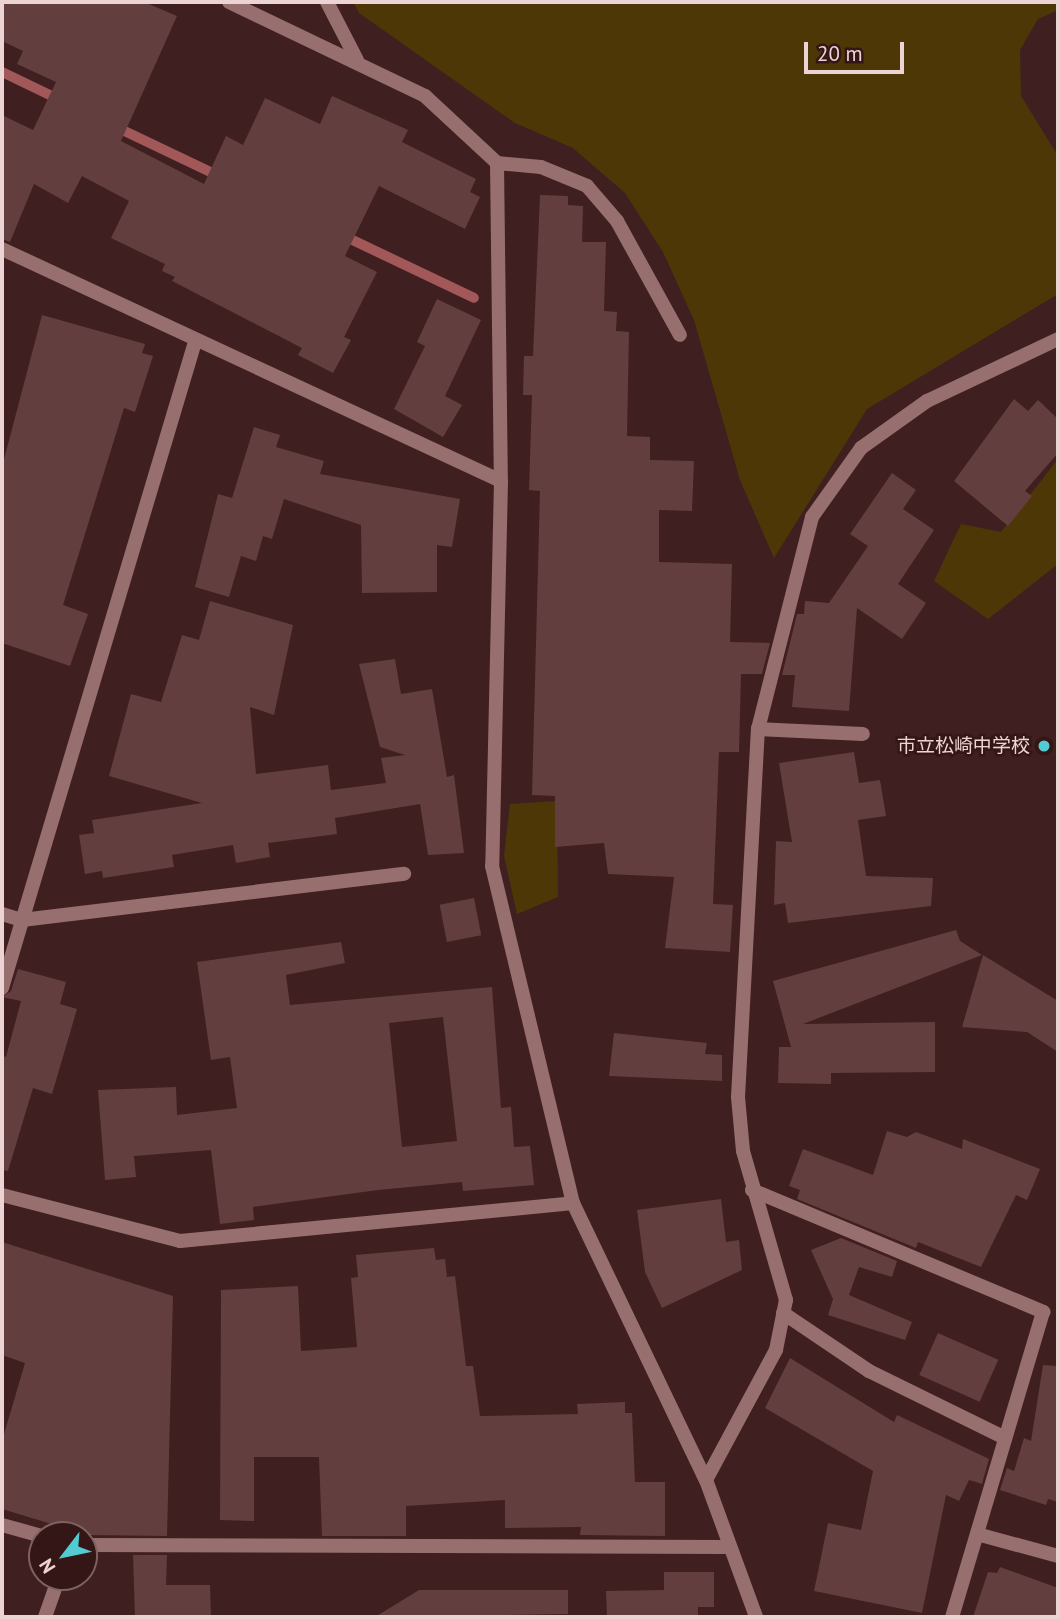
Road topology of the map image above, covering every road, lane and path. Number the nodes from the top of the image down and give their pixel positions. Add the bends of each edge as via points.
1 (229, 2) edge
2 (327, 2) edge
3 (356, 60) junction
4 (497, 163) junction
5 (2, 249) edge
6 (680, 335) dead end
7 (1058, 339) edge
8 (195, 342) junction
9 (501, 481) junction
10 (758, 729) junction
11 (863, 734) dead end
12 (404, 874) dead end
13 (2, 914) edge
14 (22, 920) junction
15 (2, 988) edge
16 (752, 1190) junction
17 (2, 1195) edge
18 (573, 1203) junction
19 (783, 1312) junction
20 (1005, 1438) junction
21 (706, 1480) junction
22 (2, 1525) edge
23 (28, 1532) edge
24 (977, 1534) junction
25 (98, 1545) edge
26 (726, 1547) junction
27 (1058, 1556) edge
28 (54, 1591) edge
29 (45, 1617) edge
30 (755, 1617) edge
31 (952, 1617) edge

1 - 3 street
2 - 3 street
3 - 4 street via 425,96
4 - 6 street via 541,167 587,186 617,221
4 - 9 street
5 - 8 street
7 - 10 street via 927,401 861,447 812,517
8 - 9 street
8 - 14 street
9 - 18 street via 492,866
10 - 11 street
10 - 16 street via 738,1097
12 - 14 street
13 - 14 street
14 - 15 street
16 - 19 street via 786,1300
16 - 20 street via 1042,1311
17 - 18 street via 180,1241
18 - 21 street
19 - 20 street via 869,1370
19 - 21 street via 776,1350
20 - 24 street
21 - 26 street
22 - 23 street
24 - 27 street
24 - 31 street
25 - 26 street
26 - 30 street
28 - 29 street

